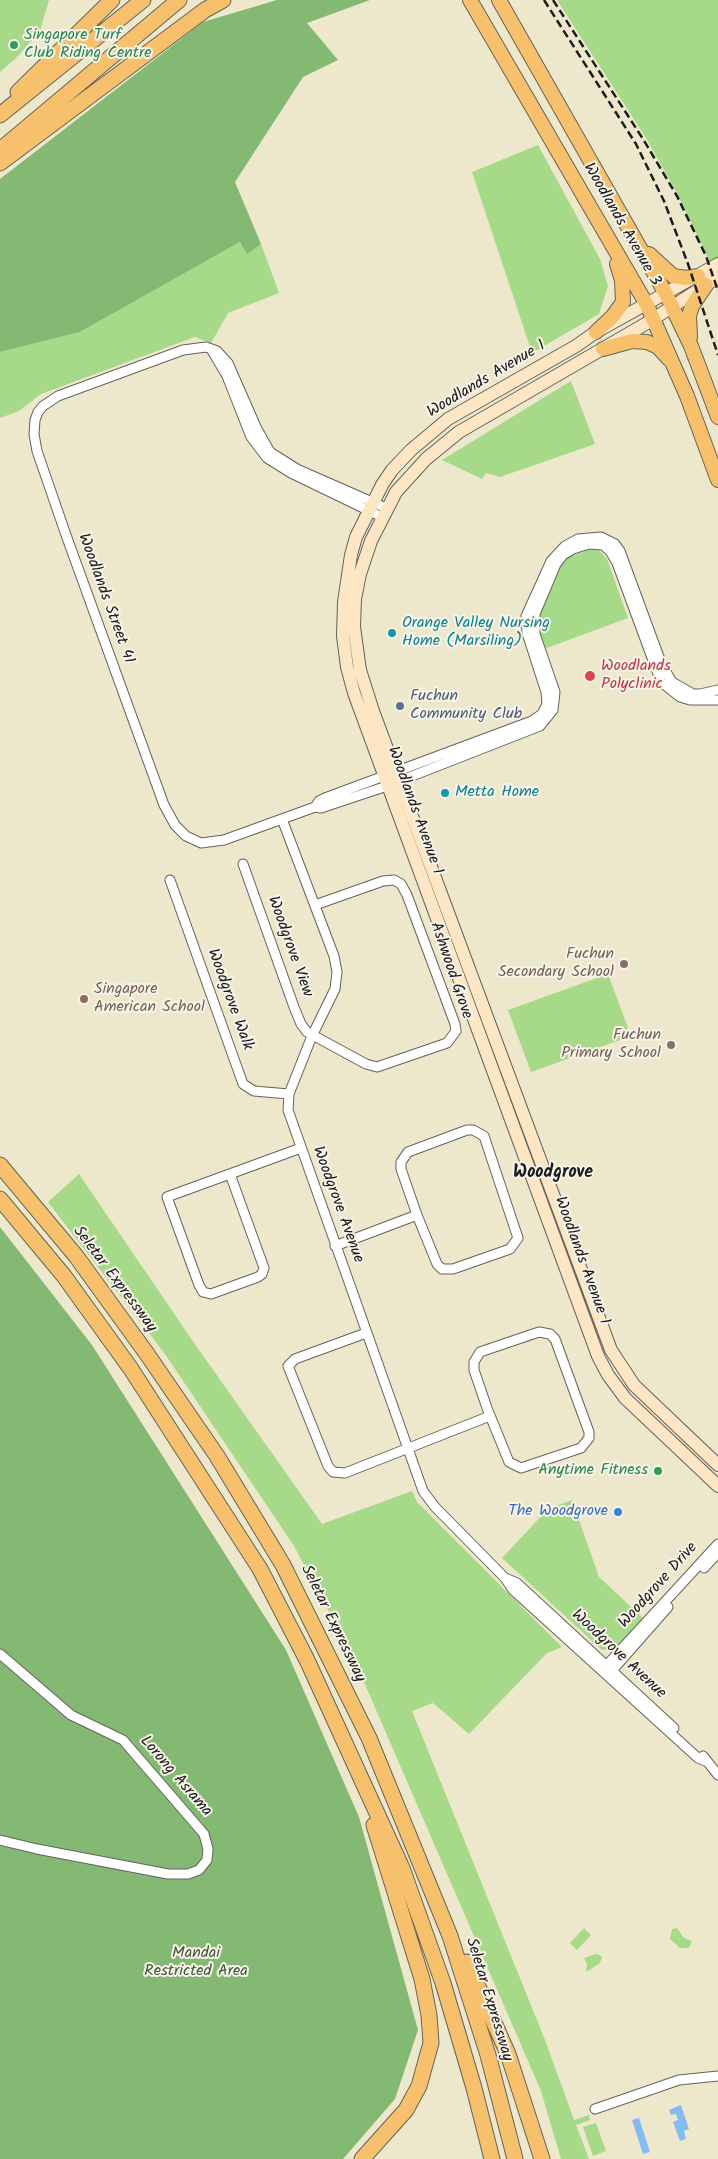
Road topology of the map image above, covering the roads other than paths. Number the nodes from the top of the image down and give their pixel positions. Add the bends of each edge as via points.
1 (112, 0) edge
2 (143, 0) edge
3 (179, 0) edge
4 (223, 0) edge
5 (470, 0) edge
6 (500, 0) edge
7 (4, 112) edge
8 (0, 150) edge
9 (0, 163) edge
10 (630, 229) junction
11 (603, 231) junction
12 (718, 264) edge
13 (718, 277) edge
14 (702, 280) junction
15 (669, 300) junction
16 (647, 304) junction
17 (654, 318) junction
18 (596, 332) junction
19 (691, 346) junction
20 (603, 349) junction
21 (673, 363) junction
22 (718, 417) edge
23 (718, 480) edge
24 (370, 507) junction
25 (384, 512) junction
26 (718, 690) edge
27 (718, 700) edge
28 (392, 778) junction
29 (282, 819) junction
30 (243, 864) dead end
31 (170, 880) dead end
32 (315, 905) junction
33 (312, 1036) junction
34 (289, 1094) junction
35 (301, 1148) junction
36 (0, 1165) edge
37 (230, 1174) junction
38 (0, 1199) edge
39 (417, 1215) junction
40 (335, 1246) junction
41 (366, 1333) junction
42 (490, 1416) junction
43 (408, 1449) junction
44 (718, 1466) edge
45 (718, 1486) edge
46 (718, 1544) edge
47 (718, 1553) edge
48 (664, 1607) junction
49 (0, 1654) edge
50 (608, 1670) junction
51 (355, 1765) junction
52 (718, 1775) edge
53 (0, 1840) edge
54 (450, 1936) junction
55 (718, 2076) edge
56 (595, 2109) dead end
57 (362, 2159) edge
58 (492, 2159) edge
59 (515, 2159) edge
60 (542, 2159) edge

1 - 7 highway via 27,81
2 - 7 highway
3 - 8 highway
4 - 9 highway
5 - 11 main road, Woodlands Avenue 3
6 - 10 main road, Woodlands Avenue 3
10 - 14 main road via 650,255 673,276
10 - 15 main road, Woodlands Avenue 3
11 - 16 main road, Woodlands Avenue 3
11 - 18 main road via 620,273 623,296 618,311
12 - 14 main road, Woodlands Avenue 1
13 - 14 main road, Woodlands Avenue 1
14 - 15 main road, Woodlands Avenue 1
14 - 19 main road via 690,312
15 - 16 main road, Woodlands Avenue 1
15 - 17 main road, Woodlands Avenue 1
15 - 19 main road, Woodlands Avenue 3
16 - 17 main road, Woodlands Avenue 3
16 - 18 main road, Woodlands Avenue 1
17 - 20 main road, Woodlands Avenue 1
17 - 21 main road, Woodlands Avenue 3
18 - 24 main road, Woodlands Avenue 1 via 436,428 392,470
19 - 22 main road, Woodlands Avenue 3
20 - 21 main road via 632,341 647,342 658,347
20 - 25 main road, Woodlands Avenue 1 via 452,437 414,471
21 - 23 main road, Woodlands Avenue 3
24 - 25 street, Woodlands Street 41
24 - 28 main road, Woodlands Avenue 1 via 351,555 343,636 348,675
24 - 29 street, Woodlands Street 41 via 270,452 228,363 211,349 199,346 183,350 58,396 43,406 34,420 37,451 164,805 175,826 194,841 208,843
25 - 28 main road, Woodlands Avenue 1 via 360,574 354,627 360,670
26 - 28 street via 693,694 672,682 662,665 620,551 615,544 601,537 578,539 565,546 551,561 526,616 527,633 546,692 547,704 542,714 532,721
27 - 28 street via 680,697 661,682 617,563 603,545 589,544 573,548 556,564 535,614 535,634 555,692 552,714 535,730
28 - 29 street, Woodlands Street 41 via 319,801 315,807
28 - 44 main road, Woodlands Avenue 1 via 611,1350 634,1386
28 - 45 main road, Woodlands Avenue 1 via 598,1356 625,1398
29 - 32 street, Woodgrove Avenue
30 - 33 street, Woodgrove View via 301,1024
31 - 34 street, Woodgrove Walk via 243,1084 254,1091
32 - 33 street, Woodgrove Avenue via 336,963 337,981
32 - 33 street, Ashwood Grove via 383,880 394,880 400,884 407,895 456,1031 447,1043 377,1067
33 - 34 street, Woodgrove Avenue
34 - 35 street, Woodgrove Avenue via 288,1110
35 - 37 street
35 - 40 street, Woodgrove Avenue
36 - 54 highway, Seletar Expressway via 76,1256 148,1354 218,1456 283,1565 369,1738
37 - 37 street via 264,1268 258,1277 211,1294 198,1285 167,1197
38 - 51 highway via 64,1276 131,1369 260,1569 307,1660
39 - 39 street via 401,1169 403,1156 467,1130 484,1136 518,1233 516,1244 453,1269 442,1269
39 - 40 street
40 - 41 street, Woodgrove Avenue
41 - 43 street, Woodgrove Avenue
41 - 43 street via 295,1359 288,1366 333,1472 345,1473
42 - 42 street via 474,1370 476,1357 480,1352 539,1332 550,1334 589,1432 586,1444 521,1468 509,1462
42 - 43 street
43 - 50 street, Woodgrove Avenue via 429,1499 505,1578 517,1583
46 - 48 street, Woodgrove Drive
47 - 48 street, Woodgrove Drive
48 - 50 street, Woodgrove Drive
49 - 53 street, Lorong Asrama via 70,1715 124,1740 204,1834 208,1849 207,1860 199,1870 188,1874 168,1874
50 - 52 street, Woodgrove Avenue
51 - 57 highway via 422,1979 431,2043 419,2086 406,2110
51 - 58 highway via 402,1868 443,1983
54 - 59 highway, Seletar Expressway via 488,2055
54 - 60 highway via 461,1948 508,2054
55 - 56 street via 679,2080

